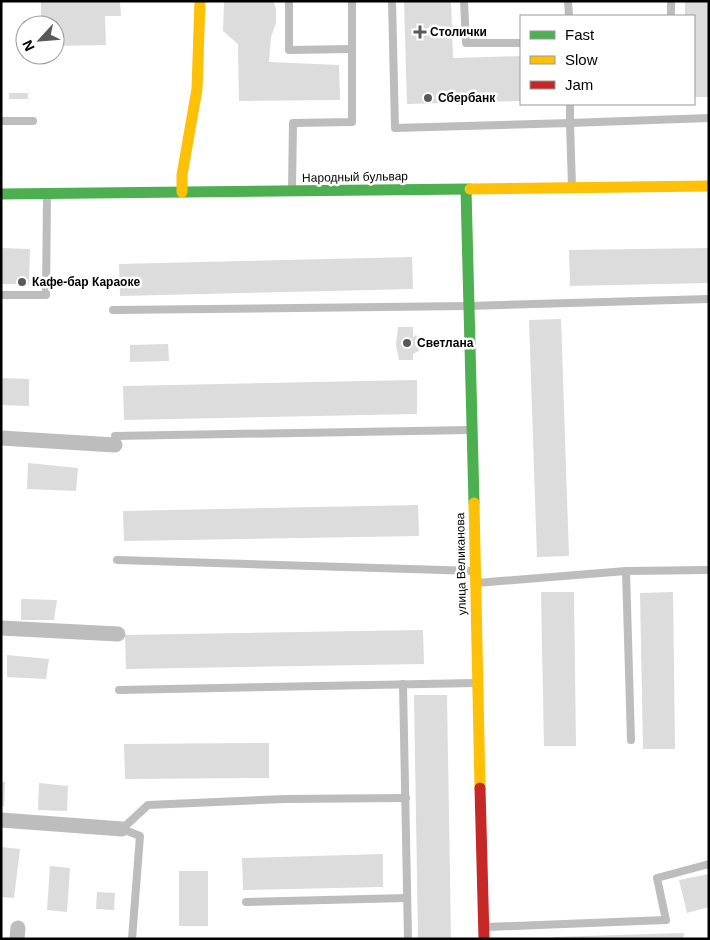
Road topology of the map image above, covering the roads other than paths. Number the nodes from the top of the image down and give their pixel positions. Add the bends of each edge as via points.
1 (200, 1) edge
2 (289, 1) edge
3 (352, 1) edge
4 (392, 1) edge
5 (464, 1) edge
6 (568, 1) edge
7 (671, 1) edge
8 (569, 15) edge
9 (671, 15) edge
10 (520, 43) edge
11 (352, 49) junction
12 (570, 105) edge
13 (709, 118) edge
14 (33, 120) dead end
15 (1, 121) edge
16 (570, 123) junction
17 (709, 186) edge
18 (572, 188) junction
19 (466, 190) junction
20 (47, 192) junction
21 (182, 192) junction
22 (292, 192) junction
23 (1, 194) edge
24 (1, 295) edge
25 (709, 299) edge
26 (469, 306) junction
27 (113, 310) dead end
28 (472, 430) junction
29 (1, 438) edge
30 (115, 440) joint
31 (117, 560) dead end
32 (709, 570) edge
33 (475, 571) junction
34 (626, 571) junction
35 (476, 583) junction
36 (1, 628) edge
37 (118, 634) dead end
38 (478, 682) junction
39 (403, 684) junction
40 (119, 690) dead end
41 (631, 740) dead end
42 (406, 798) junction
43 (1, 820) edge
44 (122, 829) junction
45 (709, 864) edge
46 (407, 898) junction
47 (246, 902) dead end
48 (484, 933) edge
49 (132, 939) edge
50 (408, 939) edge

1 - 21 street via 197,89
2 - 11 lane via 289,50
3 - 11 lane
4 - 16 lane via 395,128
5 - 10 lane via 466,43
6 - 8 lane
7 - 9 lane
11 - 22 lane via 352,122 293,123
12 - 16 lane
13 - 16 lane
14 - 15 lane
16 - 18 lane
17 - 18 street, Народный бульвар
18 - 19 street, Народный бульвар
19 - 22 street, Народный бульвар
19 - 26 street, улица Великанова
20 - 21 street, Народный бульвар
20 - 23 street, Народный бульвар
20 - 24 lane via 46,295
21 - 22 street, Народный бульвар
25 - 26 lane
26 - 27 lane
26 - 28 street, улица Великанова
28 - 30 lane
28 - 33 street, улица Великанова
29 - 30 street
31 - 33 lane
32 - 34 lane
33 - 35 street, улица Великанова
34 - 35 lane
34 - 41 lane
35 - 38 street, улица Великанова
36 - 37 street
38 - 39 lane
38 - 48 street, улица Великанова
39 - 40 lane
39 - 42 lane
42 - 44 lane via 148,805
42 - 46 lane
43 - 44 street
44 - 49 lane via 140,836
45 - 48 lane via 657,878 666,920
46 - 47 lane
46 - 50 lane

